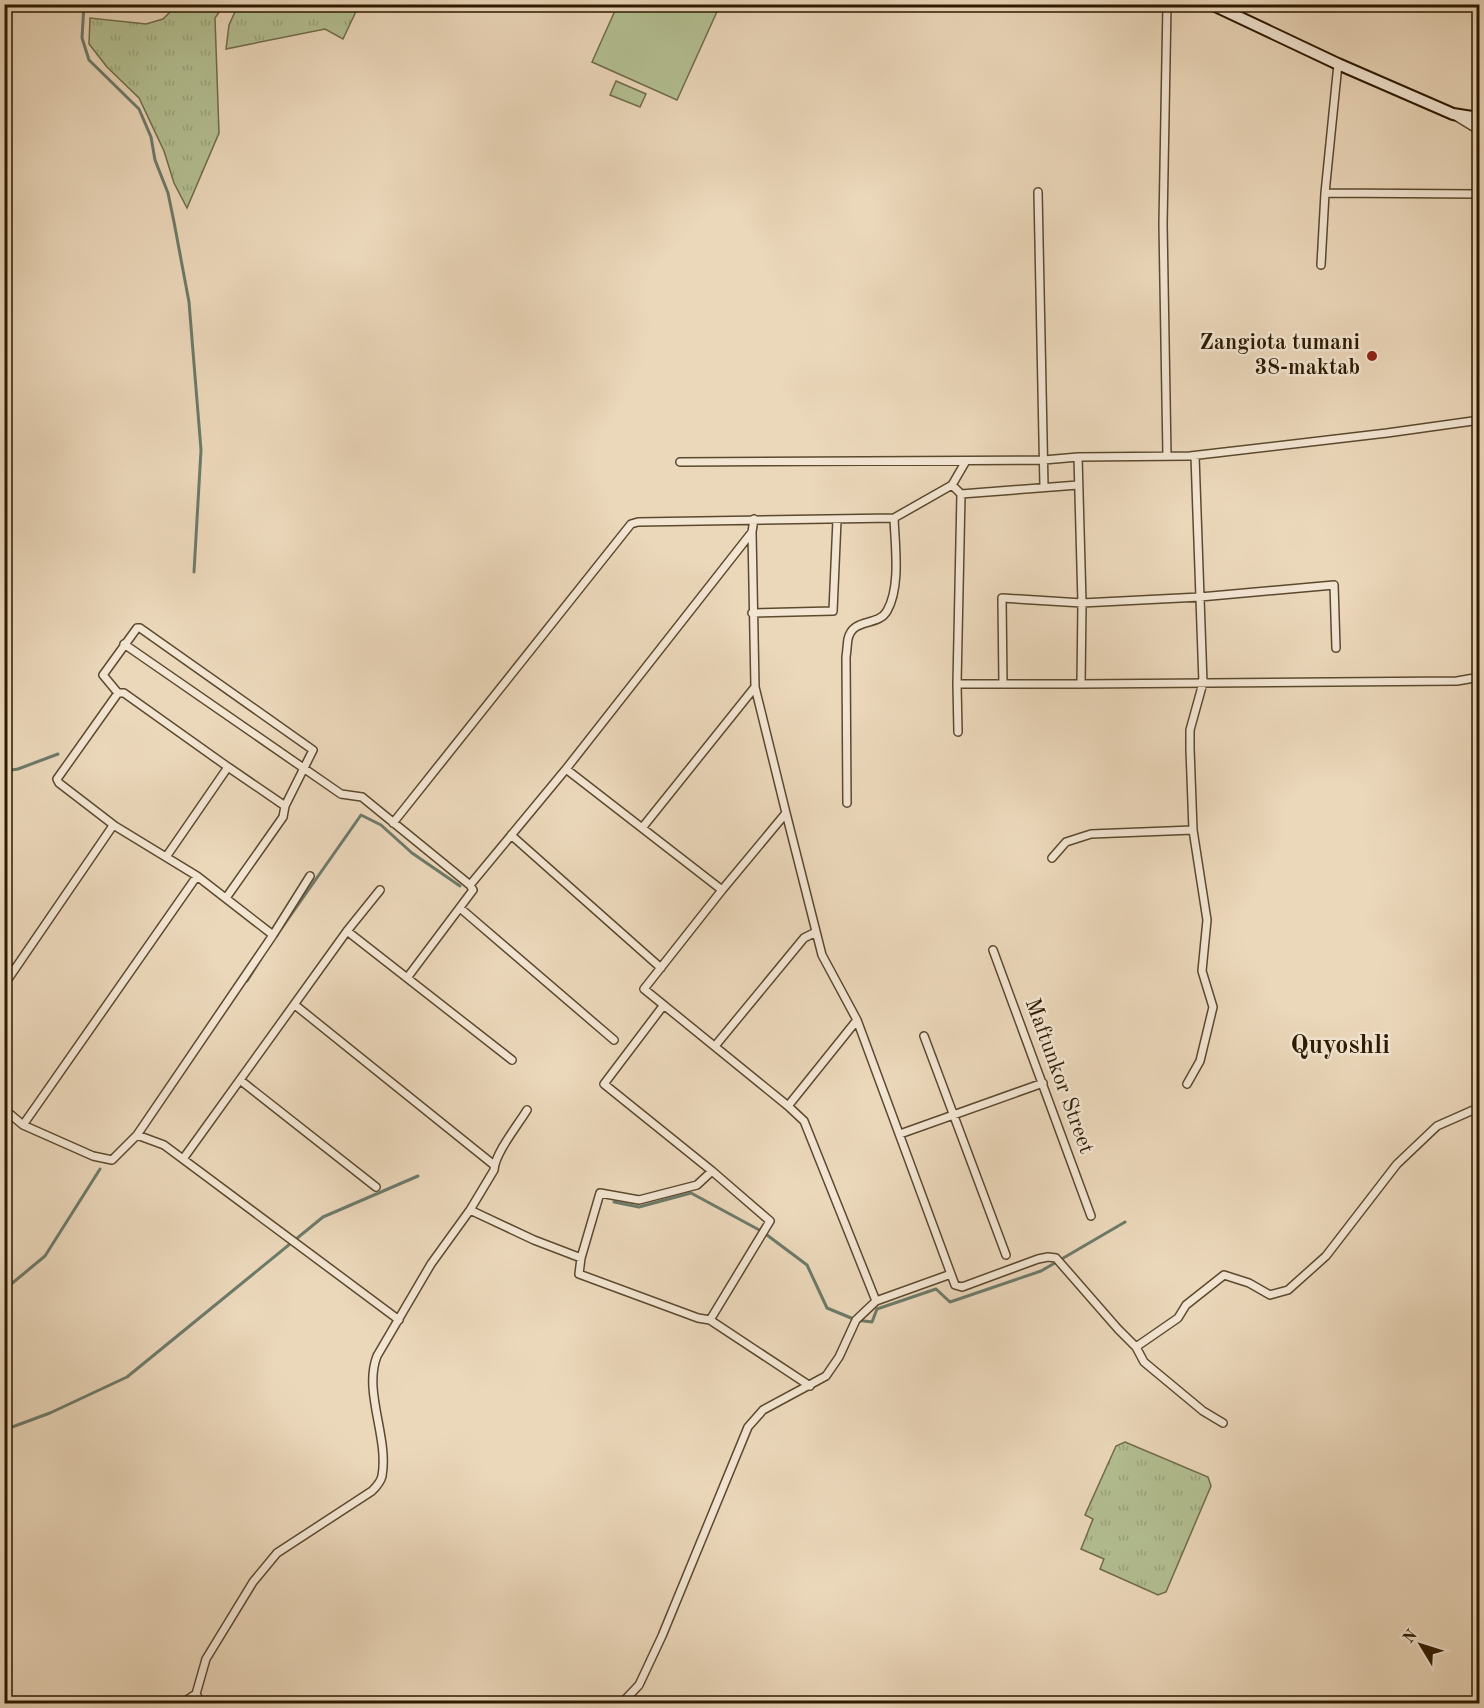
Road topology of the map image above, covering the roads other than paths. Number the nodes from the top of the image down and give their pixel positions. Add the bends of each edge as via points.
1 (1167, 4) edge
2 (1211, 4) edge
3 (1338, 64) junction
4 (1453, 114) junction
5 (1479, 114) edge
6 (1479, 130) edge
7 (1038, 192) dead end
8 (1325, 193) junction
9 (1479, 194) edge
10 (1321, 265) dead end
11 (1479, 342) edge
12 (1479, 356) edge
13 (1479, 420) edge
14 (1167, 456) junction
15 (1195, 456) junction
16 (1078, 457) junction
17 (1044, 460) junction
18 (966, 461) junction
19 (680, 462) dead end
20 (952, 485) junction
21 (1078, 485) junction
22 (1044, 487) junction
23 (961, 494) junction
24 (894, 518) junction
25 (754, 519) junction
26 (837, 520) junction
27 (752, 532) junction
28 (1200, 597) junction
29 (1082, 603) junction
30 (752, 613) junction
31 (124, 644) junction
32 (1336, 648) dead end
33 (1479, 677) edge
34 (1203, 683) junction
35 (957, 684) junction
36 (1003, 684) junction
37 (1081, 684) junction
38 (755, 687) junction
39 (118, 693) junction
40 (958, 732) dead end
41 (228, 767) junction
42 (566, 769) junction
43 (304, 770) junction
44 (847, 802) dead end
45 (285, 806) junction
46 (786, 813) junction
47 (393, 823) junction
48 (115, 826) junction
49 (642, 828) junction
50 (1193, 830) junction
51 (511, 835) junction
52 (166, 857) junction
53 (1052, 858) dead end
54 (197, 876) junction
55 (310, 876) dead end
56 (470, 885) junction
57 (380, 890) dead end
58 (722, 890) junction
59 (226, 898) junction
60 (460, 908) junction
61 (347, 931) junction
62 (816, 932) junction
63 (273, 935) junction
64 (993, 950) dead end
65 (661, 968) junction
66 (407, 978) junction
67 (4, 985) edge
68 (294, 1005) junction
69 (663, 1006) junction
70 (856, 1020) junction
71 (924, 1036) dead end
72 (614, 1040) dead end
73 (715, 1046) junction
74 (512, 1060) dead end
75 (240, 1080) junction
76 (1043, 1083) junction
77 (1187, 1084) dead end
78 (788, 1106) junction
79 (1479, 1107) edge
80 (4, 1109) edge
81 (527, 1110) dead end
82 (954, 1115) junction
83 (23, 1125) junction
84 (900, 1134) junction
85 (137, 1135) junction
86 (183, 1159) junction
87 (494, 1165) junction
88 (712, 1171) junction
89 (376, 1186) dead end
90 (470, 1210) junction
91 (1091, 1216) dead end
92 (1006, 1256) dead end
93 (581, 1258) junction
94 (951, 1274) junction
95 (876, 1301) junction
96 (399, 1320) junction
97 (710, 1320) junction
98 (1136, 1347) junction
99 (810, 1386) junction
100 (1223, 1423) dead end
101 (196, 1694) junction
102 (181, 1704) edge
103 (202, 1704) edge
104 (621, 1704) edge

1 - 14 street via 1163,224
2 - 3 main road
3 - 4 main road
3 - 8 street
4 - 5 main road
4 - 6 street
7 - 17 street
8 - 9 street
8 - 10 street
11 - 12 street
13 - 15 street
14 - 15 street
14 - 16 street
15 - 28 street
16 - 17 street
16 - 21 street
17 - 18 street
17 - 22 street
18 - 19 street
18 - 20 street
20 - 23 street
20 - 24 street
21 - 22 street
21 - 29 street
22 - 23 street
23 - 35 street
24 - 26 street
24 - 44 street via 894,595 880,619 854,627 848,637
25 - 26 street
25 - 27 street
25 - 47 street via 638,522 627,528
26 - 30 street via 833,611
27 - 30 street
27 - 42 street
28 - 29 street
28 - 32 street via 1334,585
28 - 34 street
29 - 36 street via 1002,598
29 - 37 street
30 - 38 street
31 - 39 street via 104,675
31 - 43 street
31 - 43 street via 136,628 142,629 311,748 314,752
33 - 34 street via 1457,681
34 - 37 street
34 - 50 street via 1190,730
35 - 36 street
35 - 40 street
36 - 37 street
38 - 46 street
38 - 49 street
39 - 41 street via 124,693
39 - 48 street via 57,779
41 - 45 street
41 - 52 street
42 - 49 street
42 - 51 street
43 - 45 street
43 - 47 street via 341,794 362,796
45 - 59 street via 283,817
46 - 58 street
46 - 62 street
47 - 56 street
48 - 52 street
48 - 67 street
49 - 58 street
50 - 53 street via 1091,834 1066,842
50 - 77 street via 1207,920 1202,971 1213,1006 1200,1061
51 - 56 street
51 - 65 street
52 - 54 street
54 - 59 street
54 - 83 street
55 - 63 street
56 - 60 street via 473,890
57 - 61 street
58 - 65 street
59 - 63 street
60 - 66 street
60 - 72 street
61 - 66 street
61 - 68 street
62 - 70 street via 822,955
62 - 73 street via 804,938
63 - 85 street
64 - 76 street, Maftunkor Street
65 - 69 street via 644,990
66 - 74 street
68 - 75 street
68 - 87 street
69 - 73 street
69 - 88 street via 604,1084
70 - 78 street
70 - 84 street
71 - 82 street
73 - 78 street
75 - 86 street
75 - 89 street
76 - 82 street
76 - 91 street, Maftunkor Street
78 - 95 street via 804,1121
79 - 98 street via 1437,1126 1397,1164 1326,1256 1288,1290 1270,1295 1224,1275 1186,1305 1178,1318
80 - 83 street
81 - 87 street
82 - 84 street
82 - 92 street
83 - 85 street via 93,1156 112,1160
84 - 94 street
85 - 86 street via 164,1145
86 - 96 street
87 - 90 street
88 - 93 street via 698,1185 639,1200 600,1193
88 - 97 street via 770,1221
90 - 93 street
90 - 96 street via 431,1264
93 - 97 street via 579,1274
94 - 95 street
94 - 98 street via 955,1285 962,1287 1038,1259 1056,1258
95 - 99 street via 856,1320 826,1376
96 - 101 street via 376,1356 372,1374 383,1440 382,1478 372,1491 277,1553 253,1582 206,1659
97 - 99 street
98 - 100 street via 1144,1362 1160,1377
99 - 104 street via 763,1410 748,1427 662,1636 639,1685
101 - 102 street
101 - 103 street

